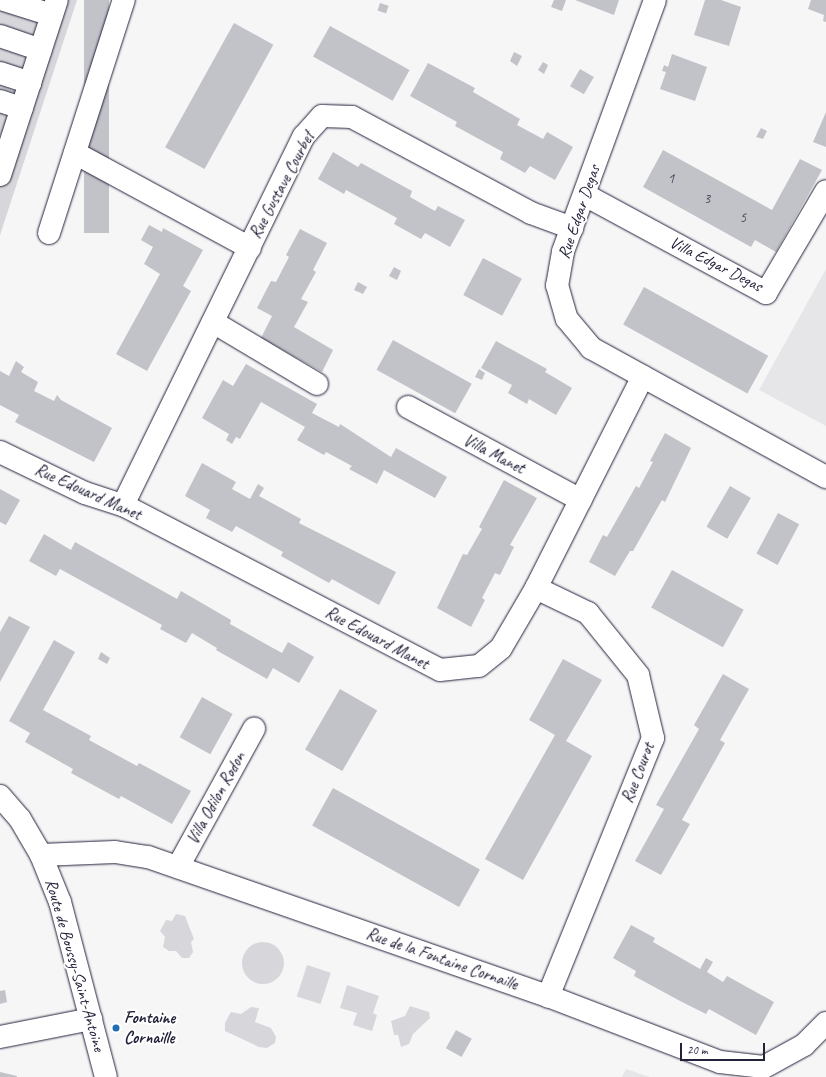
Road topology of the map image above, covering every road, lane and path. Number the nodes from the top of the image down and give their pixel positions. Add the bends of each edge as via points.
1 (4, 0) edge
2 (124, 0) edge
3 (655, 0) edge
4 (54, 8) edge
5 (0, 36) edge
6 (41, 50) junction
7 (0, 73) edge
8 (30, 83) junction
9 (0, 101) edge
10 (22, 108) junction
11 (7, 131) edge
12 (74, 153) junction
13 (2, 163) edge
14 (826, 191) edge
15 (585, 195) junction
16 (572, 228) junction
17 (49, 233) dead end
18 (250, 248) junction
19 (213, 322) junction
20 (643, 376) junction
21 (317, 384) dead end
22 (408, 407) dead end
23 (0, 452) edge
24 (826, 477) edge
25 (581, 500) junction
26 (123, 505) junction
27 (536, 588) junction
28 (254, 729) dead end
29 (0, 796) edge
30 (42, 855) junction
31 (178, 866) junction
32 (548, 996) junction
33 (91, 1019) junction
34 (826, 1023) edge
35 (0, 1037) edge
36 (106, 1077) edge

1 - 4 street
2 - 12 street
3 - 15 street, Rue Edgar Degas
4 - 6 street
5 - 6 street
6 - 8 street
7 - 8 street
8 - 10 street
9 - 10 street
10 - 11 street
11 - 13 street
12 - 17 street
12 - 18 street
14 - 15 street, Villa Edgar Degas via 766,293
15 - 16 street, Rue Edgar Degas
16 - 18 street, Rue Gustave Courbet via 531,213 352,117 322,116 304,136
16 - 20 street, Rue Edgar Degas via 563,252 557,285 567,319 591,348
18 - 19 street, Rue Gustave Courbet
19 - 21 street
19 - 26 street, Rue Gustave Courbet
20 - 24 street, Rue Edgar Degas
20 - 25 street, Rue Edouard Manet
22 - 25 street, Villa Manet
23 - 26 street, Rue Edouard Manet via 85,492
25 - 27 street, Rue Edouard Manet
26 - 27 street, Rue Edouard Manet via 440,670 479,666 501,648
27 - 32 street, Rue Courot via 588,613 638,675 653,738
28 - 31 street, Villa Odilon Rodon
29 - 30 street, Route de Boussy-Saint-Antoine via 20,819
30 - 31 street, Rue de la Fontaine Cornaille via 115,852 148,857
30 - 33 street, Route de Boussy-Saint-Antoine via 60,902
31 - 32 street, Rue de la Fontaine Cornaille
32 - 34 street, Rue de la Fontaine Cornaille via 720,1062 764,1067 804,1045
33 - 35 street
33 - 36 street, Route de Boussy-Saint-Antoine

